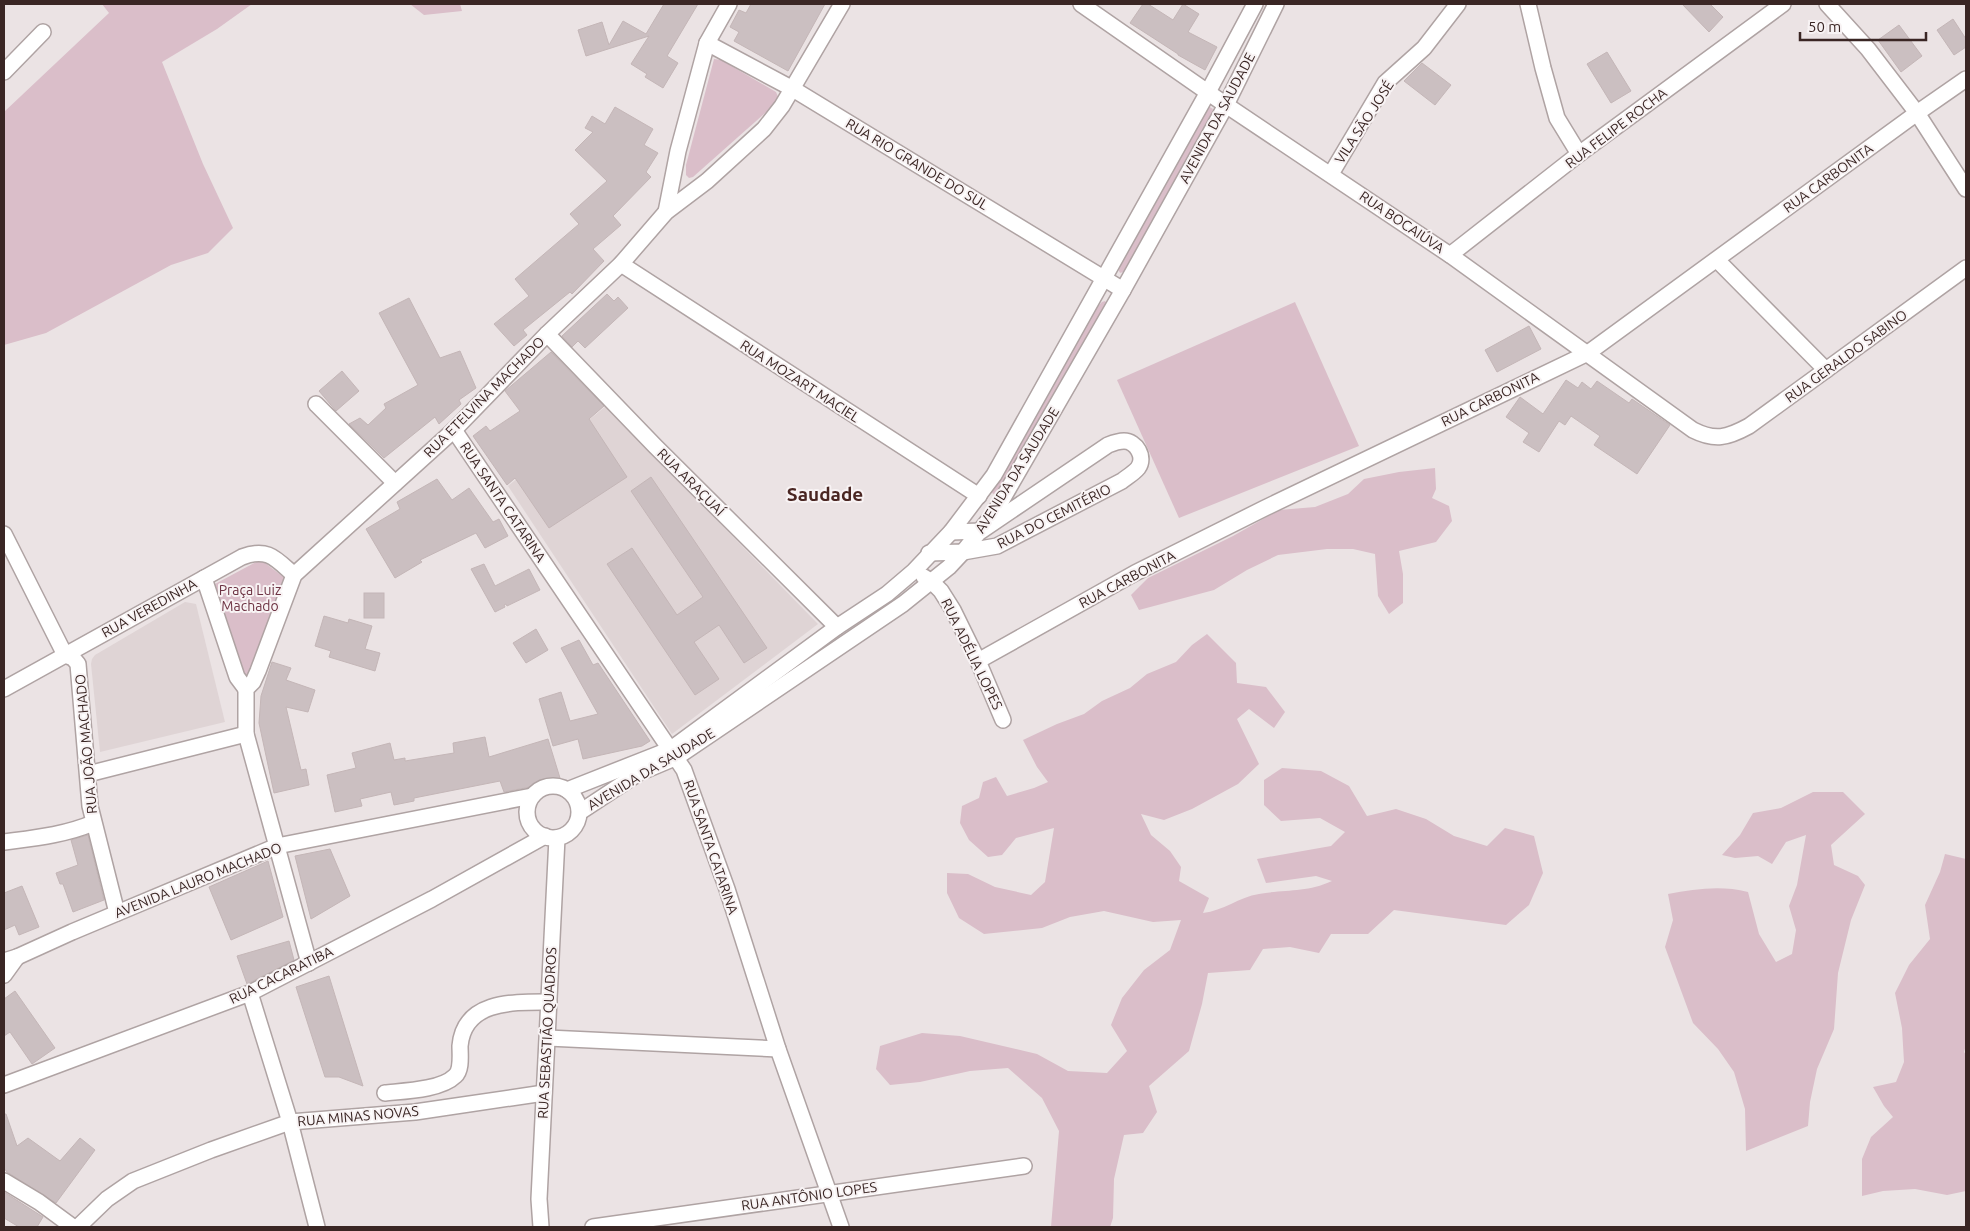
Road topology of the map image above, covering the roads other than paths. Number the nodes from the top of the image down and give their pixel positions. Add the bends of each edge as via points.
1 (729, 4) edge
2 (842, 4) edge
3 (1081, 4) edge
4 (1255, 4) edge
5 (1276, 4) edge
6 (1458, 4) edge
7 (1528, 4) edge
8 (1784, 4) edge
9 (1827, 4) edge
10 (44, 32) dead end
11 (707, 43) junction
12 (4, 72) edge
13 (1966, 79) edge
14 (793, 89) junction
15 (1208, 92) junction
16 (1226, 105) junction
17 (1917, 113) junction
18 (1579, 154) junction
19 (1331, 174) junction
20 (1966, 189) edge
21 (666, 212) junction
22 (1450, 255) junction
23 (1717, 260) junction
24 (621, 264) junction
25 (1966, 268) edge
26 (1104, 278) junction
27 (1123, 290) junction
28 (547, 334) junction
29 (1588, 352) junction
30 (1826, 370) junction
31 (316, 404) dead end
32 (454, 430) junction
33 (1722, 438) joint
34 (395, 483) junction
35 (979, 496) junction
36 (981, 531) junction
37 (951, 532) junction
38 (4, 534) edge
39 (963, 552) junction
40 (930, 553) junction
41 (914, 571) junction
42 (294, 575) junction
43 (204, 578) junction
44 (932, 582) junction
45 (836, 627) junction
46 (65, 655) junction
47 (978, 661) junction
48 (4, 689) edge
49 (246, 689) junction
50 (1003, 720) dead end
51 (246, 734) junction
52 (674, 753) junction
53 (88, 774) junction
54 (567, 790) junction
55 (532, 796) junction
56 (580, 812) junction
57 (93, 823) junction
58 (551, 837) junction
59 (4, 842) edge
60 (277, 846) junction
61 (117, 913) junction
62 (10, 959) edge
63 (309, 964) junction
64 (4, 975) edge
65 (250, 993) junction
66 (549, 1002) junction
67 (548, 1038) junction
68 (778, 1049) junction
69 (4, 1085) edge
70 (385, 1093) dead end
71 (544, 1093) junction
72 (290, 1122) junction
73 (1024, 1166) dead end
74 (4, 1181) edge
75 (829, 1193) junction
76 (73, 1227) edge
77 (78, 1227) edge
78 (317, 1227) edge
79 (541, 1227) edge
80 (593, 1227) edge
81 (841, 1227) edge

1 - 11 street, RUA ETELVINA MACHADO
2 - 14 street, RUA ETELVINA MACHADO
3 - 15 street, RUA BOCAIÚVA
4 - 15 street, AVENIDA DA SAUDADE
5 - 16 street, AVENIDA DA SAUDADE
6 - 19 street, VILA SÃO JOSÉ via 1424,48 1385,83
7 - 18 street via 1542,68 1558,118
8 - 18 street, RUA FELIPE ROCHA
9 - 17 street via 1868,49
10 - 12 street
11 - 14 street, RUA RIO GRANDE DO SUL
11 - 21 street, RUA ETELVINA MACHADO via 678,151
13 - 17 street, RUA CARBONITA
14 - 21 street, RUA ETELVINA MACHADO via 764,129 707,181
14 - 26 street, RUA RIO GRANDE DO SUL
15 - 16 street, RUA BOCAIÚVA
15 - 26 street, AVENIDA DA SAUDADE
16 - 19 street, RUA BOCAIÚVA
16 - 27 street, AVENIDA DA SAUDADE
17 - 20 street
17 - 23 street, RUA CARBONITA
18 - 22 street, RUA FELIPE ROCHA
19 - 22 street, RUA BOCAIÚVA
21 - 24 street, RUA ETELVINA MACHADO
22 - 29 street, RUA BOCAIÚVA
23 - 29 street, RUA CARBONITA
23 - 30 street
24 - 28 street, RUA ETELVINA MACHADO
24 - 35 street, RUA MOZART MACIEL
25 - 30 street, RUA GERALDO SABINO
26 - 27 street, RUA RIO GRANDE DO SUL
26 - 35 street, AVENIDA DA SAUDADE
27 - 36 street, AVENIDA DA SAUDADE via 1015,479
28 - 32 street, RUA ETELVINA MACHADO
28 - 45 street, RUA ARAÇUAÍ
29 - 33 street, RUA BOCAIÚVA via 1693,430
29 - 47 street, RUA CARBONITA via 1135,573
30 - 33 street, RUA GERALDO SABINO via 1749,426
31 - 34 street
32 - 34 street, RUA ETELVINA MACHADO
32 - 52 street, RUA SANTA CATARINA
34 - 42 street, RUA ETELVINA MACHADO
35 - 37 street, AVENIDA DA SAUDADE
36 - 37 street
36 - 39 street, AVENIDA DA SAUDADE
36 - 39 street, RUA DO CEMITÉRIO via 1108,445 1124,441 1134,444 1140,452 1138,468 1122,481 997,546
37 - 40 street, AVENIDA DA SAUDADE
38 - 46 street, RUA JOÃO MACHADO
39 - 40 street, RUA DO CEMITÉRIO
39 - 44 street, AVENIDA DA SAUDADE
40 - 41 street, AVENIDA DA SAUDADE
41 - 44 street, RUA ADÉLIA LOPES
41 - 45 street, AVENIDA DA SAUDADE via 887,594
42 - 43 street, RUA VEREDINHA via 275,559 254,552
42 - 49 street via 258,671
43 - 46 street, RUA VEREDINHA
43 - 49 street via 236,677
44 - 47 street, RUA ADÉLIA LOPES via 953,610
44 - 52 street, AVENIDA DA SAUDADE
45 - 52 street, AVENIDA DA SAUDADE
46 - 48 street, RUA VEREDINHA
46 - 53 street, RUA JOÃO MACHADO via 73,658 80,671
47 - 50 street, RUA ADÉLIA LOPES
49 - 51 street
51 - 53 street
51 - 60 street
52 - 54 street, AVENIDA DA SAUDADE
52 - 56 street, AVENIDA DA SAUDADE
52 - 68 street, RUA SANTA CATARINA via 684,770 727,889
53 - 57 street, RUA JOÃO MACHADO
54 - 55 street via 555,786 542,788
54 - 56 street via 576,799
55 - 58 street via 527,814 530,824 536,831
55 - 60 street, AVENIDA LAURO MACHADO
56 - 58 street via 573,829 566,835
57 - 59 street via 78,830
57 - 61 street, RUA JOÃO MACHADO
58 - 63 street, RUA CACARATIBA
58 - 66 street, RUA SEBASTIÃO QUADROS
60 - 61 street, AVENIDA LAURO MACHADO
60 - 63 street
61 - 62 street, AVENIDA LAURO MACHADO
62 - 64 street, AVENIDA LAURO MACHADO
63 - 65 street, RUA CACARATIBA
65 - 69 street, RUA CACARATIBA
65 - 72 street
66 - 67 street, RUA SEBASTIÃO QUADROS
66 - 70 street via 503,1005 480,1011 463,1033 455,1077 424,1088
67 - 68 street
67 - 71 street, RUA SEBASTIÃO QUADROS
68 - 75 street, RUA SANTA CATARINA
71 - 72 street, RUA MINAS NOVAS via 415,1112
71 - 79 street, RUA SEBASTIÃO QUADROS via 539,1199
72 - 77 street, RUA MINAS NOVAS via 133,1181 107,1198
72 - 78 street
73 - 75 street, RUA ANTÔNIO LOPES
74 - 76 street
75 - 80 street, RUA ANTÔNIO LOPES
75 - 81 street, RUA SANTA CATARINA

